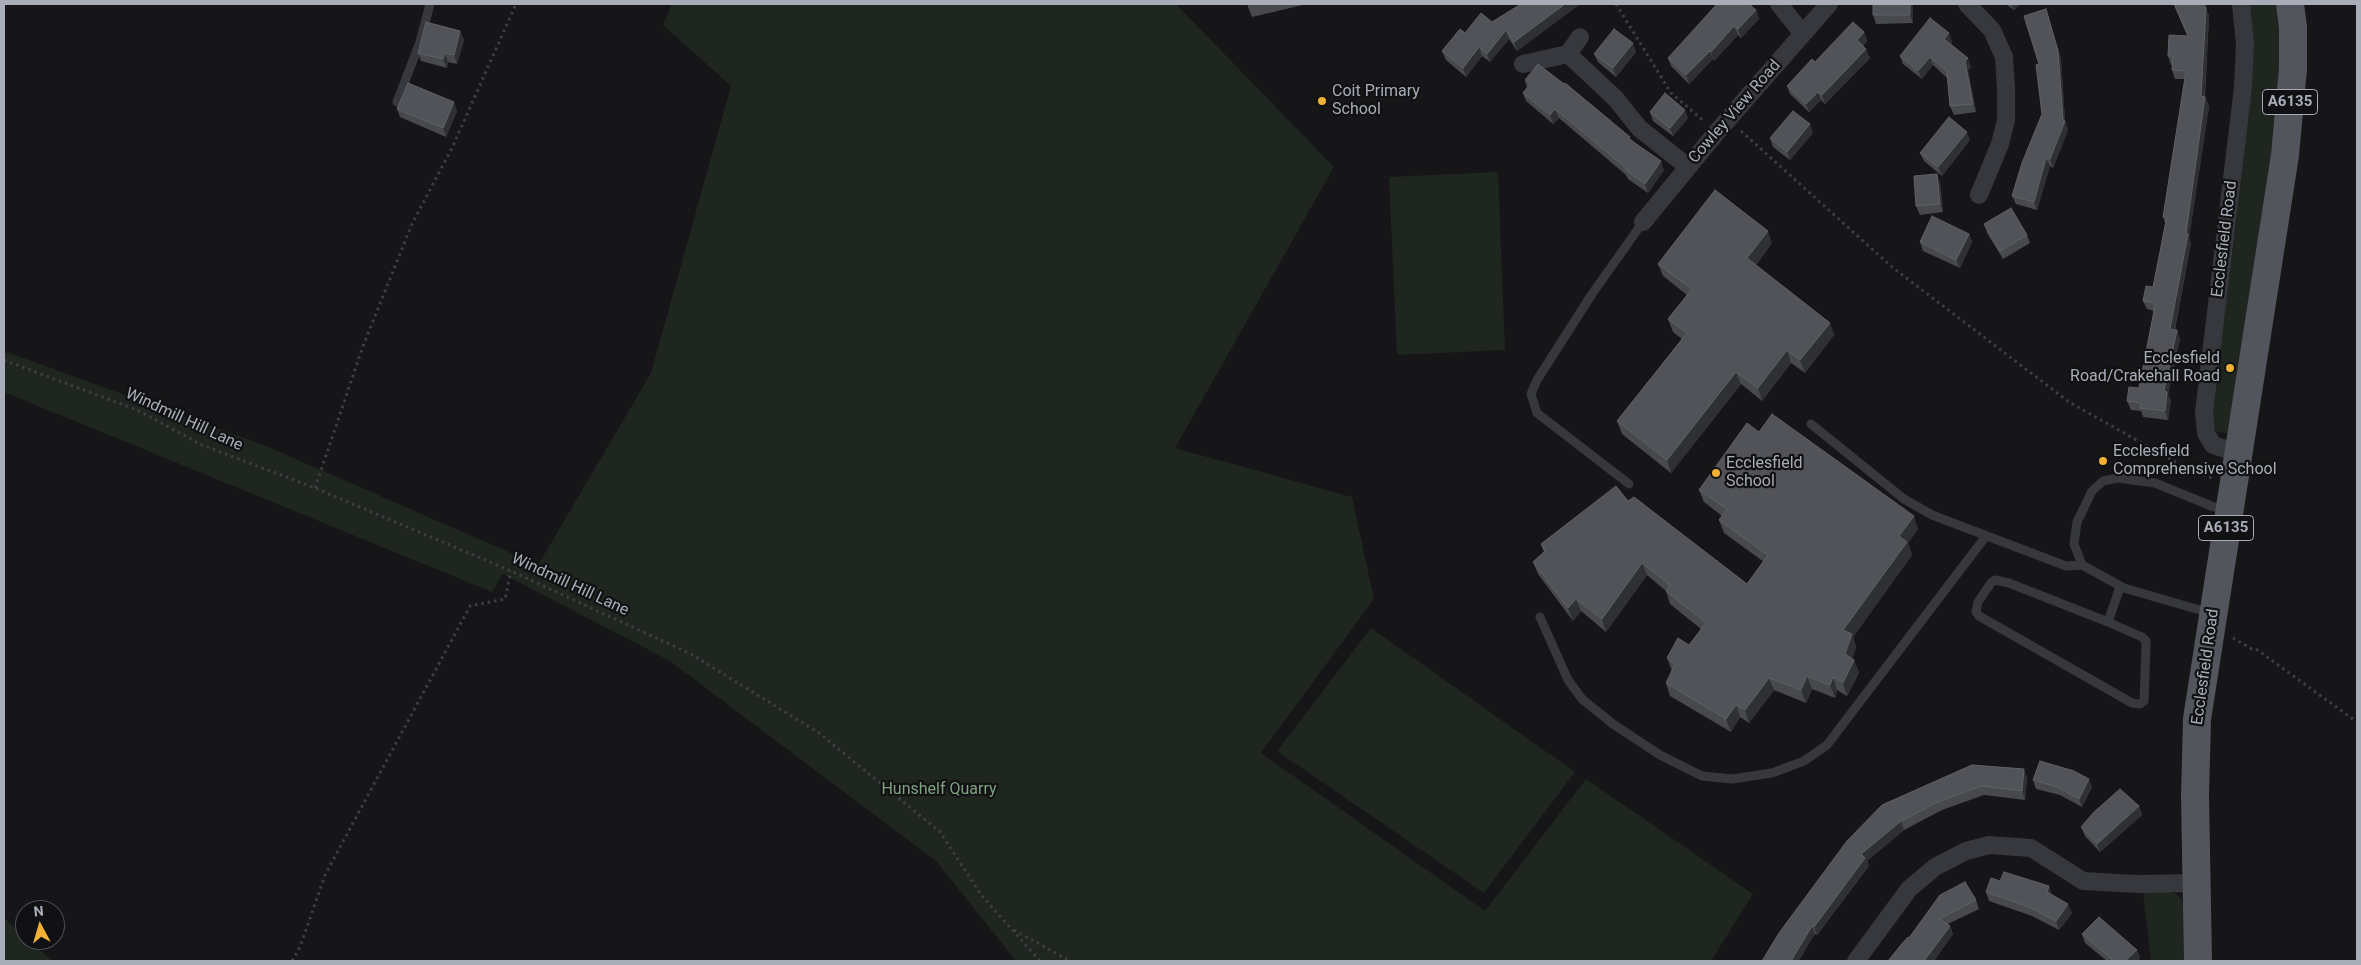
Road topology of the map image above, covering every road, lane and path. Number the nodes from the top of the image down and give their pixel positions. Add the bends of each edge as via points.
1 (430, 4) edge
2 (516, 4) edge
3 (1616, 4) edge
4 (1779, 4) edge
5 (1829, 4) edge
6 (1967, 4) edge
7 (2241, 4) edge
8 (2290, 4) edge
9 (1803, 34) junction
10 (1580, 37) dead end
11 (1568, 54) junction
12 (1523, 64) dead end
13 (397, 102) dead end
14 (1728, 120) junction
15 (1716, 133) junction
16 (1688, 167) junction
17 (1979, 195) dead end
18 (1643, 222) joint
19 (4, 360) edge
20 (1811, 424) dead end
21 (2238, 453) junction
22 (1629, 484) dead end
23 (315, 488) junction
24 (2232, 498) junction
25 (1986, 536) junction
26 (2082, 565) junction
27 (511, 571) junction
28 (2120, 587) junction
29 (1540, 616) dead end
30 (2212, 619) junction
31 (2108, 622) junction
32 (2357, 722) edge
33 (2196, 883) junction
34 (1012, 929) junction
35 (292, 961) edge
36 (1040, 961) edge
37 (1070, 961) edge
38 (1856, 961) edge
39 (2198, 961) edge

1 - 13 lane via 420,42
2 - 23 path via 452,148 412,224 362,346
3 - 15 path via 1671,93
4 - 9 street
5 - 9 street, Cowley View Road
6 - 17 street via 1992,30 2004,57 2006,88 2006,120 2000,144
7 - 21 street, Ecclesfield Road via 2245,44 2243,87 2204,412 2206,433 2213,445
8 - 21 main road, Ecclesfield Road / A6135 via 2293,70 2285,155
9 - 14 street, Cowley View Road
10 - 11 street
11 - 12 street
11 - 16 street via 1616,99 1639,128
14 - 15 street, Cowley View Road
14 - 24 path via 1892,267 2069,402
15 - 16 street, Cowley View Road
16 - 18 street, Cowley View Road
18 - 22 lane via 1592,294 1531,394 1537,413
19 - 23 path, Windmill Hill Lane via 137,410 202,445
20 - 25 lane via 1904,499 1932,515
21 - 24 main road, Ecclesfield Road / A6135
23 - 27 path, Windmill Hill Lane
24 - 26 lane via 2214,507 2155,484 2118,478 2102,482 2092,491 2077,522 2074,544
24 - 30 main road, Ecclesfield Road / A6135
25 - 26 lane via 2066,566
25 - 29 lane via 1827,746 1804,761 1772,773 1732,779 1702,776 1660,755 1613,724 1582,698 1568,680
26 - 28 lane
27 - 34 path, Windmill Hill Lane via 691,654 819,733 940,832 982,896
27 - 35 path via 505,599 470,606 324,875 300,947
28 - 30 lane
28 - 31 lane
30 - 32 path
30 - 33 main road, Ecclesfield Road / A6135 via 2197,719
31 - 31 lane via 2146,641 2146,695 2140,704 2132,703 1980,616 1976,607 1991,583 2002,581
33 - 38 street via 2083,881 2031,848 1989,844 1935,866 1908,889
33 - 39 main road, A6135
34 - 36 path, Windmill Hill Lane
34 - 37 path

